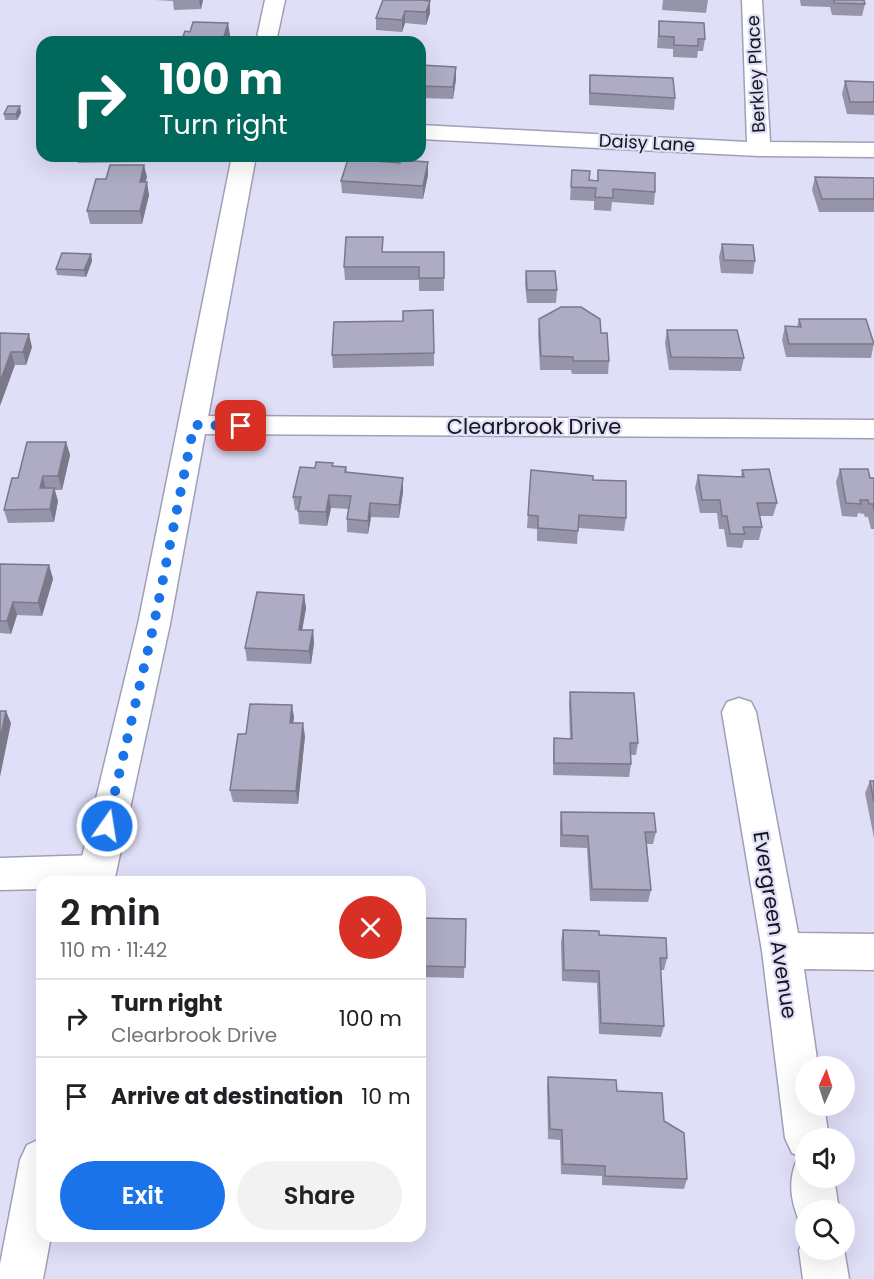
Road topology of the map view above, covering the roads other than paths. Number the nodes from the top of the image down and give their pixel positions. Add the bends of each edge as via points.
1 (275, 0) edge
2 (752, 0) edge
3 (267, 36) edge
4 (426, 132) edge
5 (759, 149) junction
6 (874, 150) edge
7 (243, 162) edge
8 (194, 425) junction
9 (874, 429) edge
10 (739, 712) dead end
11 (0, 874) edge
12 (96, 876) edge
13 (782, 951) junction
14 (874, 952) edge
15 (806, 1128) edge
16 (36, 1192) edge
17 (823, 1260) edge
18 (20, 1279) edge
19 (826, 1279) edge

1 - 3 street
2 - 5 street, Berkley Place
4 - 5 street, Daisy Lane
5 - 6 street, Daisy Lane
7 - 8 street
8 - 9 street, Clearbrook Drive
8 - 12 street via 154,624
10 - 13 street, Evergreen Avenue
11 - 12 street
13 - 14 street
13 - 15 street, Evergreen Avenue
16 - 18 street
17 - 19 street

